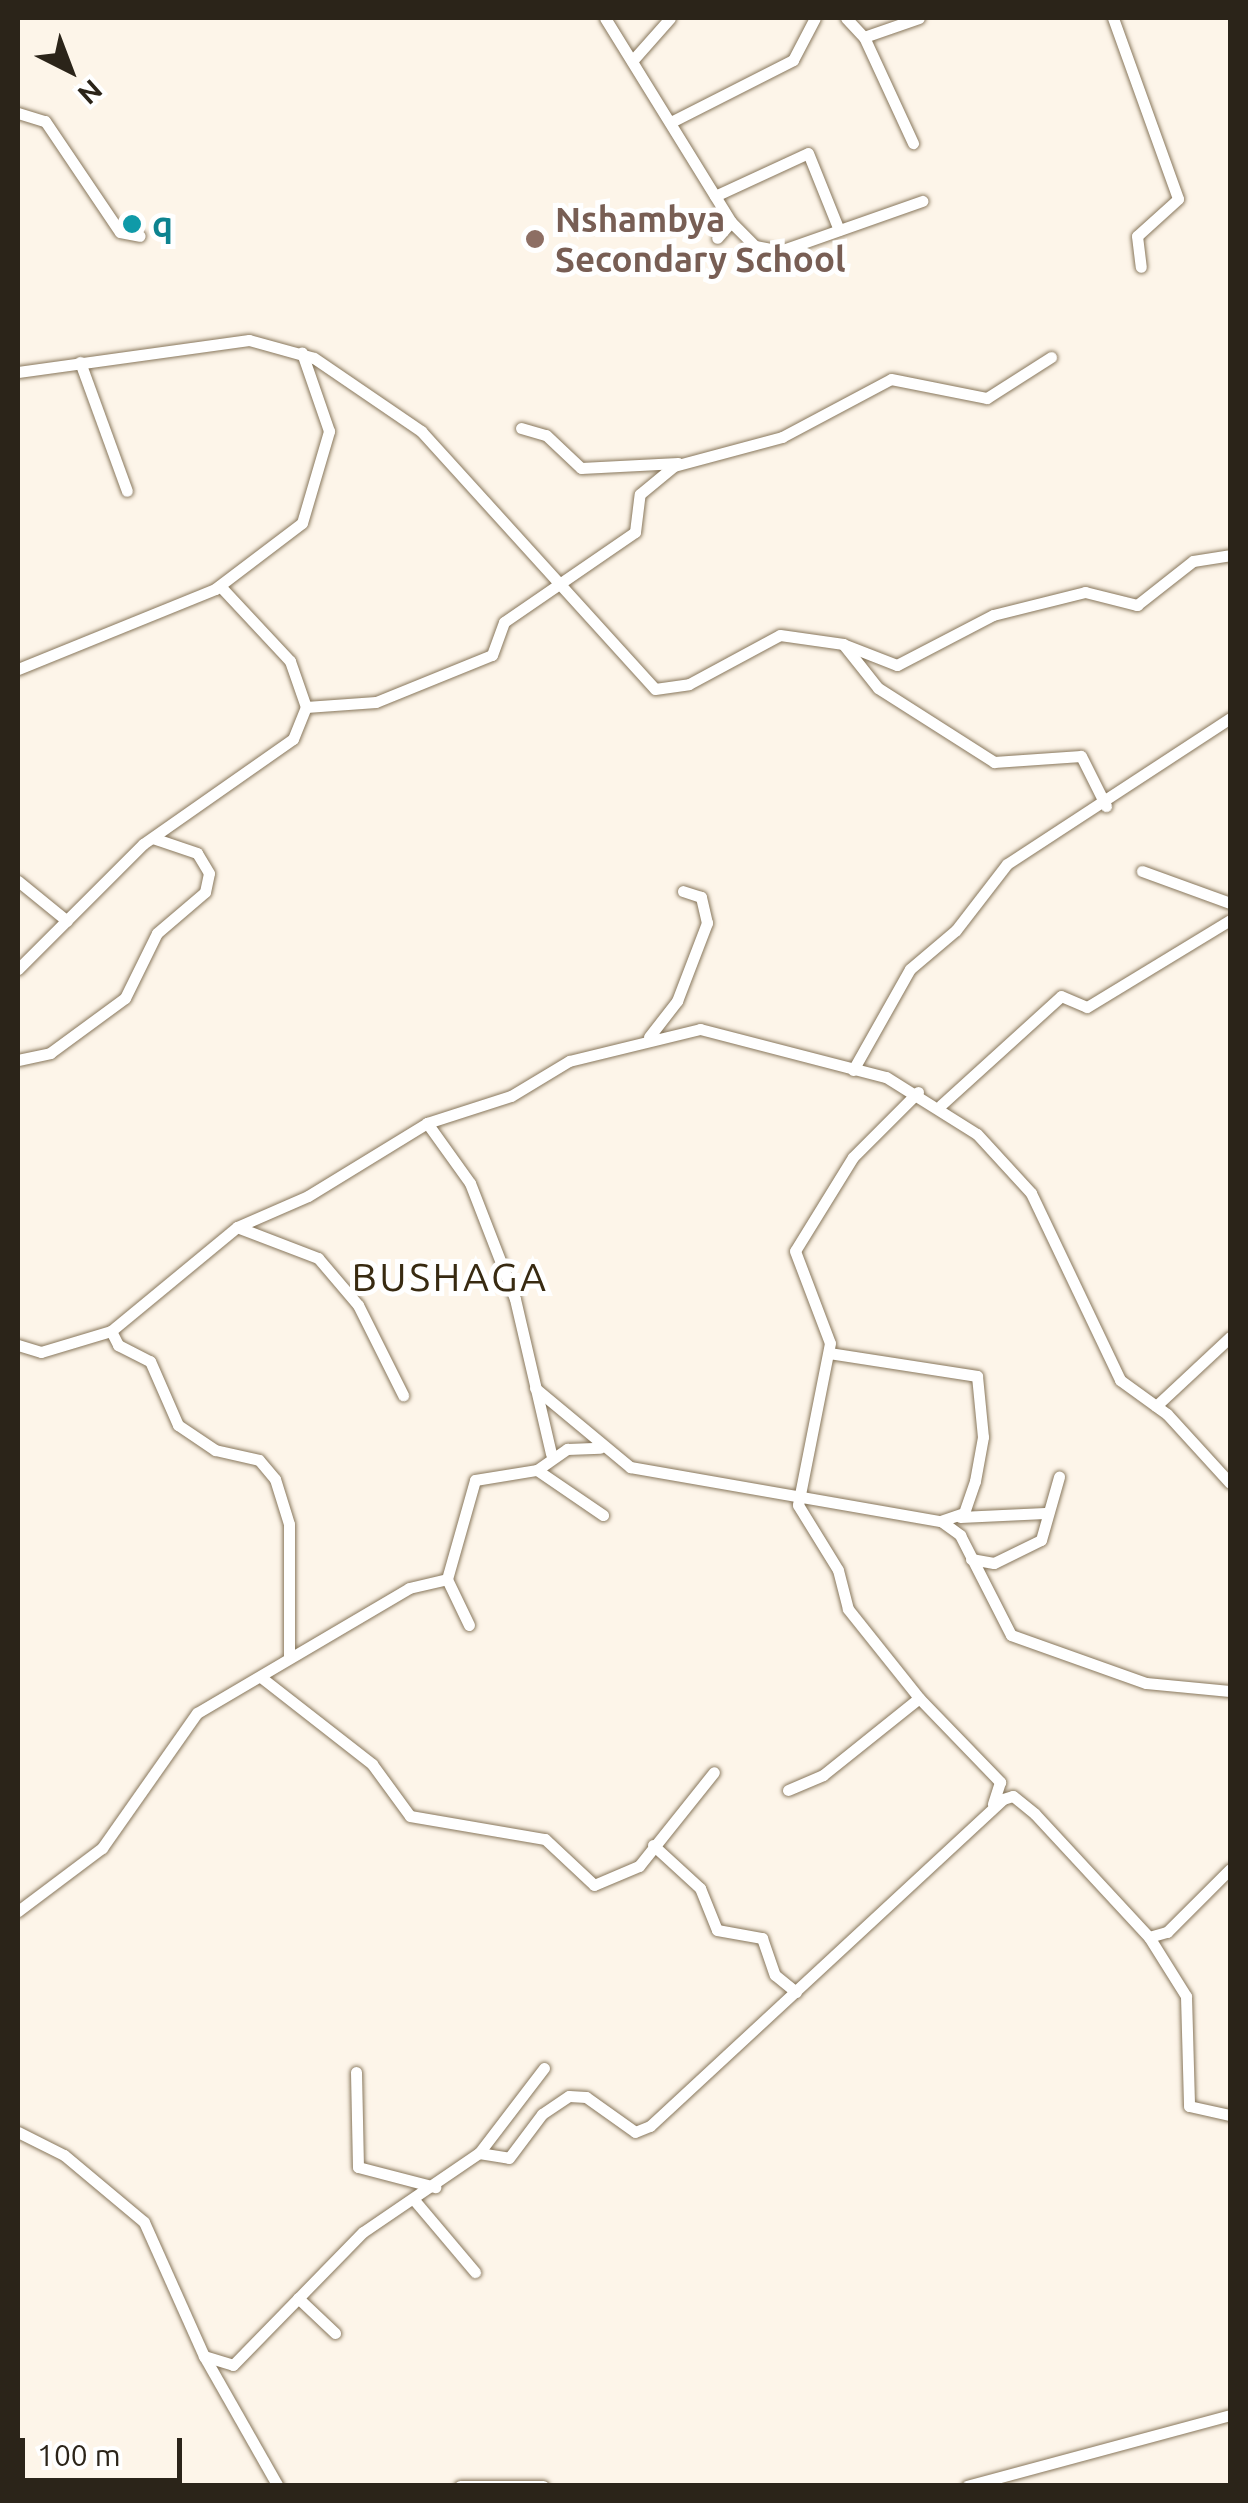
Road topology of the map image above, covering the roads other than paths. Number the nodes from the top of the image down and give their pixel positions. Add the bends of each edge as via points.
1 (605, 18) edge
2 (670, 18) edge
3 (814, 18) edge
4 (846, 18) edge
5 (920, 18) edge
6 (1113, 18) edge
7 (864, 37) junction
8 (632, 61) junction
9 (18, 112) edge
10 (670, 122) junction
11 (913, 143) dead end
12 (715, 196) junction
13 (922, 201) dead end
14 (730, 222) junction
15 (839, 230) junction
16 (140, 236) dead end
17 (717, 238) dead end
18 (1141, 267) dead end
19 (302, 353) junction
20 (1051, 357) dead end
21 (80, 362) junction
22 (18, 372) edge
23 (521, 428) dead end
24 (682, 464) junction
25 (127, 491) dead end
26 (1230, 554) edge
27 (562, 584) junction
28 (220, 586) junction
29 (843, 644) junction
30 (18, 669) edge
31 (306, 708) junction
32 (1230, 718) edge
33 (1106, 806) junction
34 (153, 838) junction
35 (1142, 871) dead end
36 (18, 881) edge
37 (683, 892) dead end
38 (1230, 903) edge
39 (67, 920) junction
40 (1230, 920) edge
41 (18, 970) edge
42 (649, 1038) junction
43 (18, 1060) edge
44 (853, 1070) junction
45 (918, 1092) junction
46 (941, 1106) junction
47 (426, 1123) junction
48 (237, 1228) junction
49 (111, 1330) junction
50 (1230, 1337) edge
51 (18, 1346) edge
52 (829, 1353) junction
53 (535, 1388) junction
54 (403, 1394) dead end
55 (1156, 1406) junction
56 (600, 1448) junction
57 (551, 1454) junction
58 (537, 1470) junction
59 (1060, 1478) dead end
60 (1230, 1483) edge
61 (798, 1500) junction
62 (1045, 1513) junction
63 (603, 1515) dead end
64 (960, 1517) junction
65 (941, 1521) junction
66 (971, 1559) junction
67 (447, 1579) junction
68 (469, 1625) dead end
69 (289, 1656) junction
70 (262, 1678) junction
71 (1230, 1692) edge
72 (919, 1698) junction
73 (714, 1772) dead end
74 (788, 1790) dead end
75 (990, 1808) junction
76 (653, 1845) junction
77 (1230, 1869) edge
78 (18, 1911) edge
79 (1148, 1938) junction
80 (796, 1992) junction
81 (544, 2068) dead end
82 (356, 2072) dead end
83 (1230, 2116) edge
84 (18, 2132) edge
85 (479, 2153) junction
86 (435, 2186) junction
87 (416, 2200) junction
88 (475, 2272) dead end
89 (298, 2298) junction
90 (335, 2333) dead end
91 (204, 2356) junction
92 (1230, 2415) edge
93 (278, 2486) edge
94 (460, 2486) edge
95 (543, 2486) edge
96 (967, 2486) edge

1 - 8 street
2 - 8 street
3 - 10 street via 793,60
4 - 7 street
5 - 7 street
6 - 18 street via 1178,198 1137,236
7 - 11 street
8 - 10 street
9 - 16 street via 45,121 120,232
10 - 12 street
12 - 14 street
12 - 15 street via 808,153
13 - 15 street
14 - 15 street via 771,252
14 - 17 street
19 - 21 street via 249,340
19 - 27 street via 421,431
19 - 28 street via 329,431 308,512
20 - 24 street via 987,398 891,379 782,436
21 - 22 street
21 - 25 street
23 - 24 street via 546,435 581,468
24 - 27 street via 640,494 635,532
26 - 29 street via 1193,561 1137,605 1085,592 993,615 898,665
27 - 29 street via 655,689 689,684 780,635
27 - 31 street via 504,622 486,659 376,702
28 - 30 street
28 - 31 street via 288,656
29 - 33 street via 878,688 994,762 1080,756
31 - 34 street via 283,750
32 - 33 street
33 - 44 street via 1007,864 966,919 910,968
34 - 39 street
34 - 43 street via 197,853 210,873 206,892 157,933 125,998 50,1054
35 - 38 street
36 - 39 street
37 - 42 street via 701,897 708,923 677,1001
39 - 41 street
40 - 46 street via 1087,1007 1061,996
42 - 44 street via 700,1029
42 - 47 street
44 - 45 street
45 - 46 street
45 - 52 street via 854,1157 797,1244 828,1322
46 - 55 street via 1022,1178 1111,1367
47 - 48 street via 308,1196
47 - 53 street via 470,1183 515,1299
48 - 49 street
48 - 54 street via 318,1258 358,1306
49 - 51 street via 41,1352
49 - 69 street via 118,1345 150,1361 178,1425 214,1450 259,1460 275,1479 289,1524
50 - 55 street
52 - 61 street
52 - 64 street via 977,1376 983,1437
53 - 56 street via 565,1406
53 - 57 street
55 - 60 street
56 - 57 street
56 - 61 street via 630,1468
57 - 58 street
58 - 63 street
58 - 67 street via 475,1480
59 - 62 street
61 - 65 street
61 - 72 street via 848,1610
62 - 64 street
62 - 66 street via 1034,1546 994,1563
64 - 65 street
65 - 66 street
66 - 71 street via 1010,1635 1146,1683
67 - 68 street
67 - 69 street via 409,1588 332,1639
69 - 70 street
70 - 76 street via 372,1764 404,1811 423,1822 500,1825 545,1839 594,1885 625,1877
70 - 78 street via 197,1713 102,1848
72 - 74 street via 823,1775
72 - 75 street via 1000,1782
73 - 76 street
75 - 79 street via 1017,1798
75 - 80 street
76 - 80 street via 700,1888 716,1930 762,1938 775,1975
77 - 79 street via 1160,1938
79 - 83 street via 1186,1996 1189,2106
80 - 85 street via 643,2131 579,2094 542,2114 509,2158
81 - 85 street
82 - 86 street via 358,2166
84 - 91 street via 64,2155 144,2222
85 - 86 street
86 - 87 street
87 - 88 street
87 - 89 street via 346,2246
89 - 90 street
89 - 91 street via 233,2365
91 - 93 street
92 - 96 street
94 - 95 street

